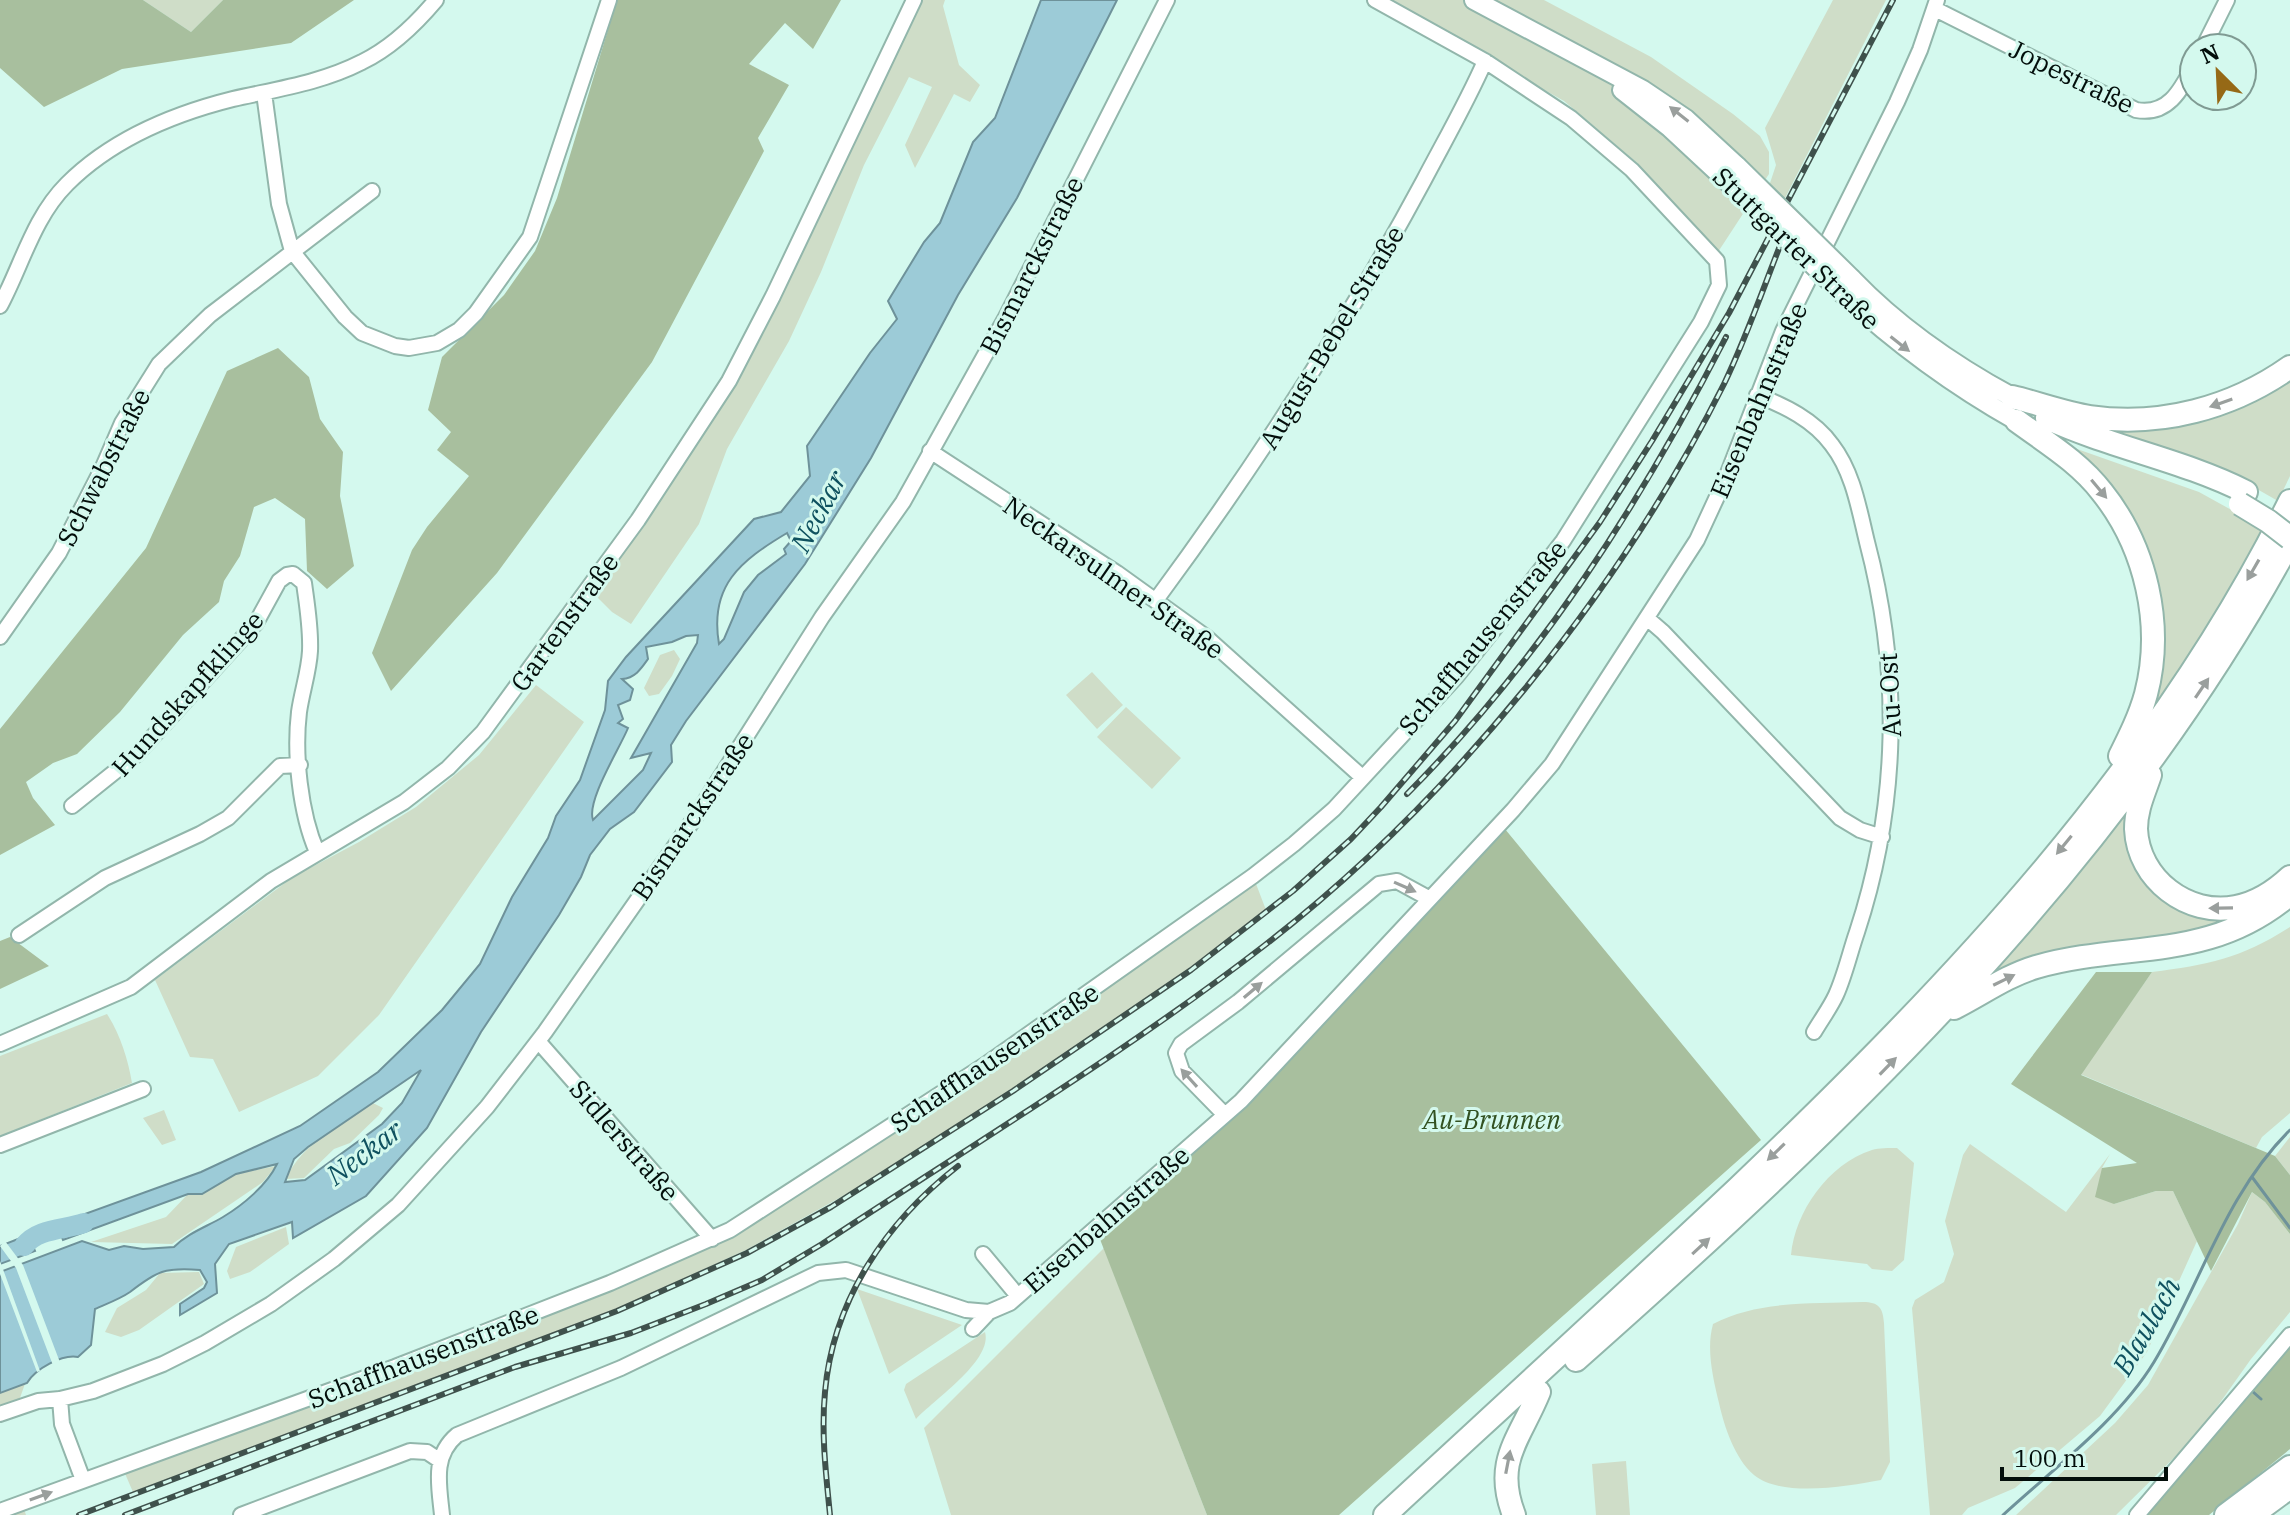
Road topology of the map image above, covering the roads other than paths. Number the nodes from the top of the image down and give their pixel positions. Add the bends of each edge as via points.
1 (436, 0) edge
2 (609, 0) edge
3 (914, 0) edge
4 (1167, 0) edge
5 (1375, 0) edge
6 (1474, 0) edge
7 (2227, 0) edge
8 (1936, 4) edge
9 (2211, 32) edge
10 (1485, 61) junction
11 (264, 93) junction
12 (2178, 93) edge
13 (372, 191) dead end
14 (292, 251) junction
15 (1847, 286) junction
16 (0, 306) edge
17 (2290, 367) edge
18 (1757, 395) junction
19 (2012, 397) junction
20 (2017, 421) junction
21 (930, 451) junction
22 (2243, 498) junction
23 (2290, 501) edge
24 (2290, 520) edge
25 (2290, 539) edge
26 (1156, 600) junction
27 (1648, 619) junction
28 (0, 637) edge
29 (2158, 752) junction
30 (300, 765) junction
31 (1361, 776) junction
32 (2112, 784) junction
33 (72, 806) dead end
34 (1882, 837) junction
35 (317, 852) junction
36 (2290, 877) edge
37 (2290, 894) edge
38 (1430, 899) junction
39 (19, 935) dead end
40 (1935, 1017) junction
41 (1814, 1032) dead end
42 (538, 1041) junction
43 (0, 1044) edge
44 (143, 1089) dead end
45 (1225, 1115) junction
46 (0, 1145) edge
47 (712, 1239) junction
48 (983, 1254) dead end
49 (1018, 1296) junction
50 (989, 1312) junction
51 (973, 1329) dead end
52 (2290, 1335) edge
53 (1539, 1392) junction
54 (60, 1399) junction
55 (0, 1414) edge
56 (439, 1460) junction
57 (2290, 1467) edge
58 (83, 1480) junction
59 (2290, 1487) edge
60 (0, 1511) edge
61 (241, 1515) edge
62 (442, 1515) edge
63 (1385, 1515) edge
64 (1407, 1515) edge
65 (1514, 1515) edge
66 (2137, 1515) edge
67 (2226, 1515) edge
68 (2252, 1515) edge

1 - 11 street via 408,30 364,61 315,81
2 - 14 street via 530,237 459,330 437,343 409,348 374,339 345,317
3 - 35 street, Gartenstraße via 751,340 638,520 483,732 404,802
4 - 21 street, Bismarckstraße via 1012,306
5 - 10 street
6 - 15 main road, Stuttgarter Straße, bridge via 1666,105
7 - 9 street
8 - 12 street, Jopestraße via 2136,110 2151,112
8 - 18 street, Eisenbahnstraße via 1897,102 1783,331
10 - 26 street, August-Bebel-Straße via 1332,342
10 - 31 street, Schaffhausenstraße via 1571,118 1632,170 1717,261 1719,285 1563,541 1456,677
11 - 14 street via 279,204
11 - 16 street via 164,121 98,157 40,217
13 - 14 street, Schwabstraße
14 - 28 street, Schwabstraße via 189,334 149,377 59,553
15 - 19 main road, Stuttgarter Straße via 1963,370
15 -> 20 main road, Stuttgarter Straße via 1900,345
17 -> 19 highway via 2228,401 2160,418 2091,417
18 - 27 street, Eisenbahnstraße via 1708,517
18 - 34 street, Au-Ost via 1819,429 1838,453 1854,490 1888,658 1892,750
19 - 22 highway via 2071,428 2203,473
20 - 22 highway
20 -> 32 highway via 2068,458 2101,491 2143,568 2153,625 2149,676
21 - 26 street, Neckarsulmer Straße
21 - 42 street, Bismarckstraße via 903,502 822,617 694,819
22 - 24 highway
22 - 25 highway, bridge
23 -> 32 highway via 2205,650
29 -> 25 highway via 2221,658
26 - 31 street, Neckarsulmer Straße via 1206,637
27 - 34 street via 1840,818
27 - 38 street, Eisenbahnstraße via 1552,764
36 -> 29 highway via 2257,900 2219,909 2185,902 2161,885 2143,858 2136,827
29 - 40 highway via 2057,881
30 - 33 street, Hundskapfklinge via 298,720 310,637 304,583 293,574 279,581 256,623 137,754
30 - 35 street, Hundskapfklinge via 306,821
30 - 39 street via 280,766 228,818 105,878
31 - 47 street, Schaffhausenstraße via 1294,844 1184,926 875,1137
32 -> 63 highway via 1981,942 1832,1098
34 - 41 street, Au-Ost via 1836,996
35 - 43 street, Gartenstraße via 131,987
40 -> 37 highway via 2037,967 2213,937
38 - 45 street, Eisenbahnstraße
45 -> 38 street via 1182,1071 1176,1053 1181,1044 1379,884 1397,881
53 -> 40 highway via 1760,1192
42 - 47 street, Sidlerstraße
42 - 54 street, Bismarckstraße via 459,1141 398,1205 334,1259 205,1343 108,1386
44 - 46 street
45 - 49 street, Eisenbahnstraße
47 - 58 street, Schaffhausenstraße via 395,1367
48 - 49 street
49 - 50 street, Eisenbahnstraße
50 - 51 street, Eisenbahnstraße
50 - 56 street via 966,1310 846,1270 828,1270 565,1393 457,1435
52 - 66 street
53 - 64 highway
65 -> 53 highway via 1506,1490 1506,1464
54 - 55 street, Bismarckstraße
54 - 58 street via 62,1424
56 - 61 street via 427,1452 410,1451
56 - 62 street
57 - 67 highway
60 -> 58 street, Schaffhausenstraße
59 - 68 highway

